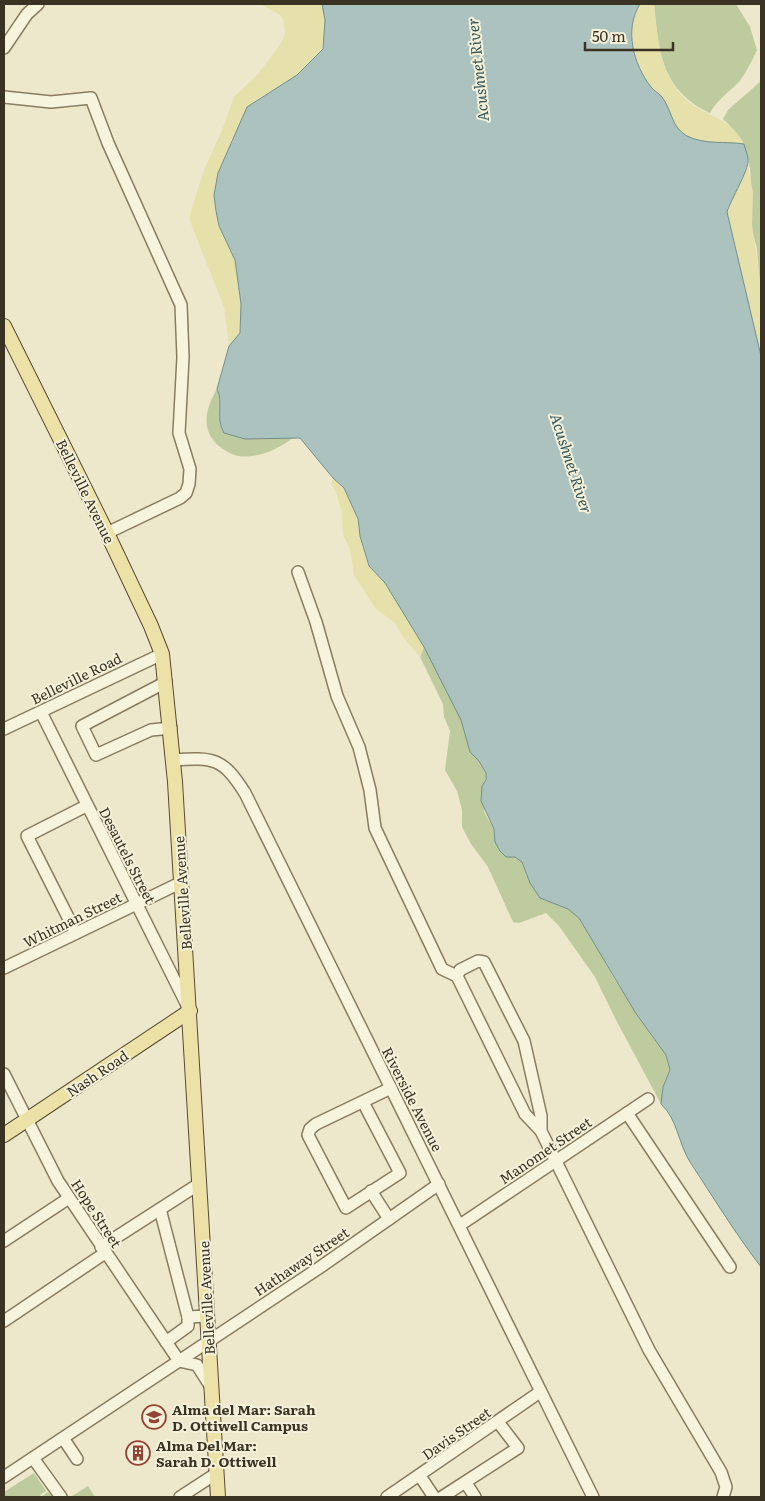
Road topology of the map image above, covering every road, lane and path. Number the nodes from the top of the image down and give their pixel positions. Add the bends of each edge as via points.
1 (38, 4) edge
2 (4, 48) edge
3 (4, 97) edge
4 (4, 326) edge
5 (107, 533) junction
6 (298, 572) dead end
7 (162, 654) junction
8 (166, 682) junction
9 (41, 712) junction
10 (171, 728) junction
11 (4, 729) edge
12 (173, 760) junction
13 (86, 806) junction
14 (180, 883) junction
15 (136, 904) junction
16 (76, 933) junction
17 (4, 968) edge
18 (457, 976) junction
19 (190, 1011) junction
20 (4, 1074) edge
21 (390, 1088) junction
22 (648, 1099) dead end
23 (363, 1102) junction
24 (627, 1113) junction
25 (28, 1120) junction
26 (541, 1131) junction
27 (4, 1135) edge
28 (557, 1160) junction
29 (199, 1184) junction
30 (439, 1184) junction
31 (371, 1191) junction
32 (69, 1198) junction
33 (160, 1209) junction
34 (389, 1219) junction
35 (460, 1225) junction
36 (4, 1241) edge
37 (103, 1250) junction
38 (730, 1267) dead end
39 (207, 1316) junction
40 (188, 1317) junction
41 (4, 1320) edge
42 (209, 1340) junction
43 (166, 1342) junction
44 (179, 1361) junction
45 (210, 1387) junction
46 (540, 1392) junction
47 (498, 1422) junction
48 (62, 1438) junction
49 (33, 1458) junction
50 (77, 1459) dead end
51 (217, 1473) junction
52 (420, 1476) junction
53 (4, 1477) edge
54 (466, 1483) junction
55 (60, 1497) edge
56 (180, 1497) edge
57 (218, 1497) edge
58 (387, 1497) edge
59 (434, 1497) edge
60 (442, 1497) edge
61 (475, 1497) edge
62 (592, 1497) edge
63 (723, 1497) edge

1 - 2 street via 27,14
3 - 5 street via 51,102 91,98 181,305 183,357 179,433 190,470 189,484 180,498
4 - 5 main road, Belleville Avenue
5 - 7 main road, Belleville Avenue
6 - 18 street via 337,696 359,747 375,828 442,969
7 - 8 main road, Belleville Avenue
7 - 9 street, Belleville Road
8 - 10 main road, Belleville Avenue
8 - 10 street via 82,726 96,755 151,730
9 - 11 street, Belleville Road
9 - 13 street, Desautels Street
10 - 12 main road, Belleville Avenue
12 - 14 main road, Belleville Avenue
12 - 21 street, Riverside Avenue via 217,761 231,771 245,793
13 - 15 street, Desautels Street
13 - 16 street via 27,836
14 - 15 street, Whitman Street
14 - 19 main road, Belleville Avenue
15 - 16 street, Whitman Street
15 - 19 street, Desautels Street
16 - 17 street, Whitman Street
18 - 26 street via 525,1114
18 - 26 street via 460,970 478,960 484,962 524,1041 541,1116
19 - 25 main road, Nash Road
19 - 29 main road, Belleville Avenue
20 - 25 street, Hope Street
21 - 23 street
21 - 30 street, Riverside Avenue
22 - 24 street, Manomet Street
23 - 31 street via 400,1173
23 - 31 street via 316,1124 308,1135 346,1208
24 - 28 street, Manomet Street
24 - 38 street
25 - 27 main road, Nash Road
25 - 32 street, Hope Street
26 - 28 street
28 - 35 street, Manomet Street
28 - 63 street via 574,1201 649,1350 721,1472 726,1487
29 - 33 street
29 - 39 main road, Belleville Avenue
30 - 34 street, Hathaway Street
30 - 35 street, Riverside Avenue
31 - 34 street
32 - 36 street
32 - 37 street, Hope Street
33 - 37 street
33 - 40 street
34 - 42 street, Hathaway Street
35 - 46 street, Riverside Avenue
37 - 41 street
37 - 43 street, Hope Street
39 - 40 street
39 - 42 main road, Belleville Avenue
40 - 43 street via 188,1326
42 - 44 street, Hathaway Street
42 - 45 main road, Belleville Avenue
43 - 44 street, Hope Street
44 - 45 street via 197,1365
44 - 48 street, Hathaway Street
45 - 51 main road, Belleville Avenue
46 - 47 street, Davis Street
46 - 62 street, Riverside Avenue
47 - 52 street, Davis Street
47 - 54 street via 518,1448
48 - 49 street, Hathaway Street
48 - 50 street
49 - 53 street, Hathaway Street
49 - 55 street
51 - 56 street
51 - 57 main road, Belleville Avenue
52 - 58 street, Davis Street
52 - 59 street
54 - 60 street
54 - 61 street

